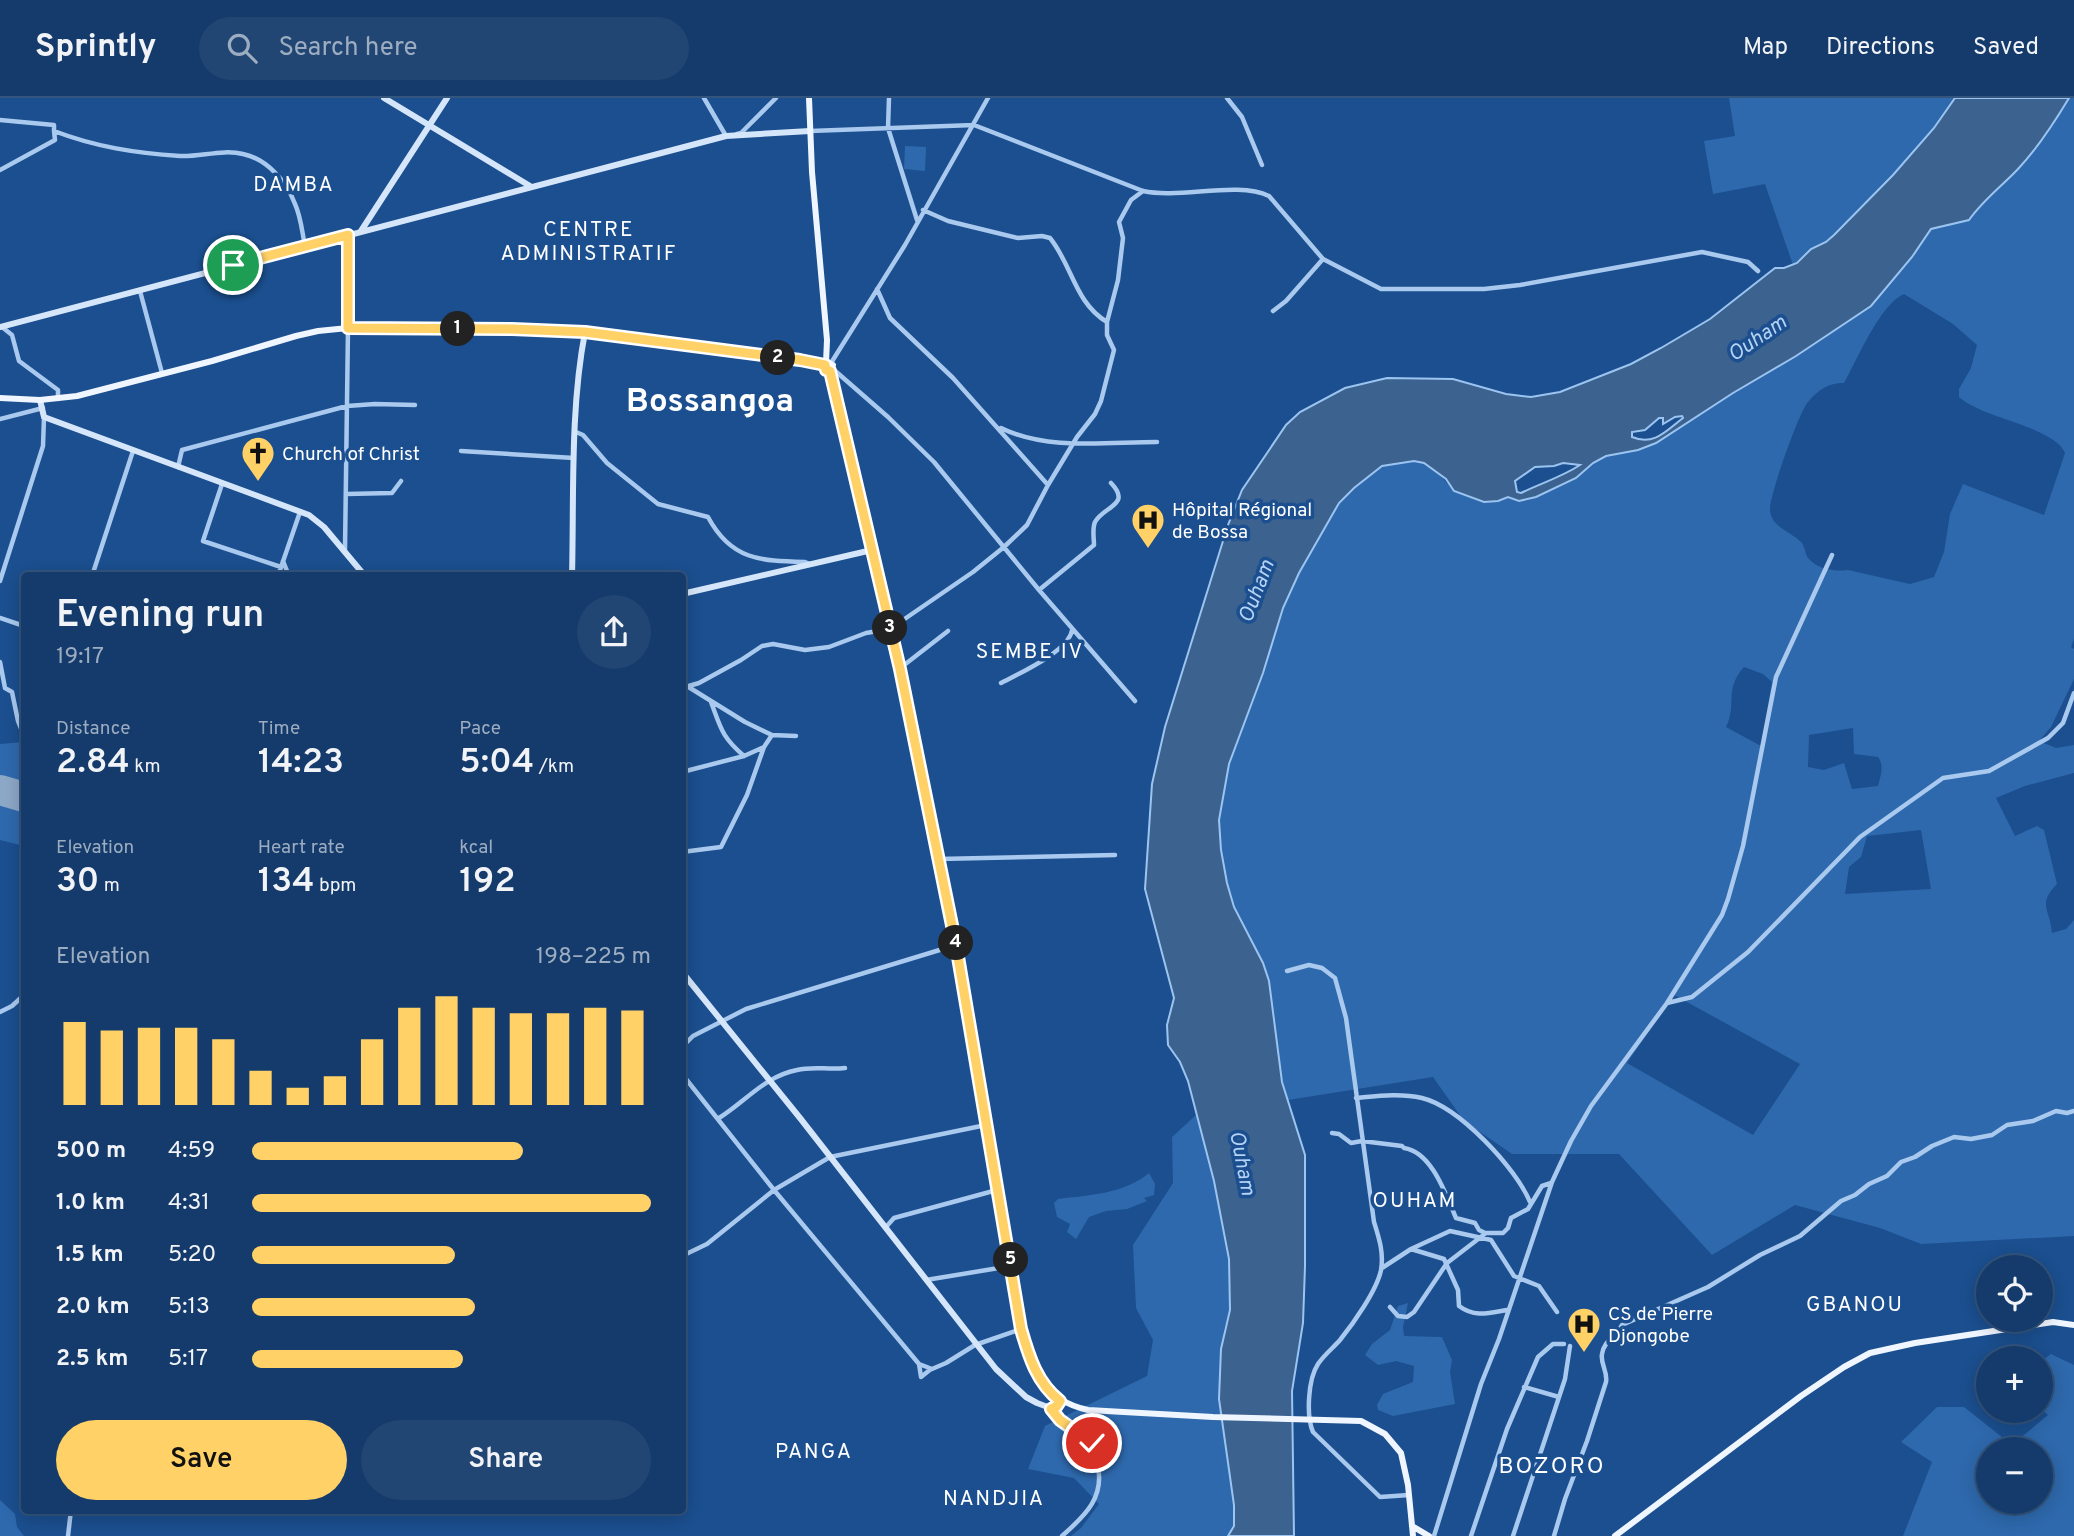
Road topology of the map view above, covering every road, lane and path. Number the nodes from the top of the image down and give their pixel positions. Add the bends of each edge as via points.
1 (384, 98) edge
2 (447, 98) edge
3 (704, 98) edge
4 (776, 98) edge
5 (809, 98) edge
6 (889, 98) edge
7 (988, 98) edge
8 (1227, 98) edge
9 (0, 120) edge
10 (974, 125) junction
11 (429, 126) junction
12 (888, 128) junction
13 (54, 131) junction
14 (810, 131) junction
15 (729, 135) junction
16 (1262, 165) dead end
17 (0, 170) edge
18 (530, 186) junction
19 (1143, 191) junction
20 (923, 210) junction
21 (917, 220) junction
22 (361, 231) junction
23 (348, 235) junction
24 (305, 246) junction
25 (1323, 260) junction
26 (1758, 271) dead end
27 (876, 288) junction
28 (139, 291) junction
29 (1273, 311) dead end
30 (1107, 322) junction
31 (1, 327) edge
32 (348, 328) junction
33 (585, 332) junction
34 (829, 366) junction
35 (162, 373) junction
36 (0, 398) edge
37 (58, 399) junction
38 (41, 404) junction
39 (415, 405) dead end
40 (347, 406) junction
41 (44, 417) junction
42 (0, 419) edge
43 (998, 426) junction
44 (576, 432) junction
45 (1076, 442) junction
46 (1157, 442) dead end
47 (133, 451) junction
48 (461, 451) dead end
49 (574, 458) junction
50 (177, 468) junction
51 (401, 481) dead end
52 (222, 484) junction
53 (1111, 484) dead end
54 (1048, 485) junction
55 (346, 494) junction
56 (300, 512) junction
57 (1004, 547) junction
58 (345, 549) junction
59 (872, 550) junction
60 (1832, 555) dead end
61 (282, 564) junction
62 (811, 565) junction
63 (93, 572) edge
64 (279, 572) edge
65 (287, 572) edge
66 (362, 572) edge
67 (572, 572) edge
68 (0, 581) edge
69 (1039, 590) junction
70 (686, 593) edge
71 (0, 618) edge
72 (21, 624) edge
73 (890, 629) junction
74 (1073, 629) junction
75 (948, 631) dead end
76 (0, 662) edge
77 (900, 669) junction
78 (1002, 683) dead end
79 (686, 686) edge
80 (690, 686) junction
81 (2074, 693) edge
82 (1135, 701) dead end
83 (711, 702) junction
84 (21, 728) edge
85 (772, 735) junction
86 (796, 736) dead end
87 (764, 747) junction
88 (744, 757) junction
89 (686, 772) edge
90 (686, 852) edge
91 (1115, 855) dead end
92 (939, 859) junction
93 (956, 945) junction
94 (1287, 971) dead end
95 (686, 977) edge
96 (21, 998) edge
97 (1667, 1003) junction
98 (0, 1012) edge
99 (723, 1022) junction
100 (686, 1043) edge
101 (845, 1068) dead end
102 (686, 1079) edge
103 (768, 1080) junction
104 (1356, 1098) junction
105 (2074, 1111) edge
106 (719, 1118) junction
107 (986, 1125) junction
108 (1332, 1133) dead end
109 (1362, 1141) junction
110 (830, 1157) junction
111 (1552, 1182) junction
112 (774, 1190) junction
113 (997, 1190) junction
114 (1531, 1203) junction
115 (894, 1217) junction
116 (878, 1218) junction
117 (886, 1227) junction
118 (1483, 1235) junction
119 (1410, 1249) junction
120 (686, 1254) edge
121 (1447, 1263) junction
122 (1012, 1266) junction
123 (1381, 1269) junction
124 (1519, 1277) junction
125 (926, 1280) junction
126 (1390, 1307) dead end
127 (1507, 1310) junction
128 (1557, 1312) dead end
129 (2074, 1325) edge
130 (1021, 1329) junction
131 (1564, 1344) dead end
132 (975, 1345) junction
133 (1570, 1346) dead end
134 (919, 1364) junction
135 (932, 1368) junction
136 (1524, 1387) junction
137 (1559, 1397) junction
138 (1060, 1401) junction
139 (1051, 1409) junction
140 (1308, 1419) junction
141 (1409, 1495) junction
142 (71, 1514) edge
143 (1412, 1525) junction
144 (68, 1536) edge
145 (1062, 1536) edge
146 (1413, 1536) edge
147 (1431, 1536) edge
148 (1471, 1536) edge
149 (1513, 1536) edge
150 (1554, 1536) edge
151 (1615, 1536) edge

1 - 11 street
2 - 11 street
3 - 15 street
4 - 15 street via 741,132
5 - 14 main road
6 - 12 street
7 - 10 street
8 - 16 street via 1242,117
9 - 13 street via 45,123 54,125
10 - 12 street
10 - 19 street
10 - 20 street
11 - 18 street
11 - 22 street
12 - 14 street
12 - 21 street
13 - 17 street via 55,140
13 - 24 street via 115,149 182,156 242,153 258,159 278,175 295,204
14 - 15 street
14 - 34 main road
15 - 18 street
18 - 22 street
19 - 25 street via 1162,195 1240,190 1264,194
19 - 30 street via 1131,200 1119,222 1123,238 1118,280
20 - 21 street
20 - 30 street via 1018,239 1050,238 1083,301
21 - 27 street
22 - 23 street
23 - 24 street
23 - 32 street
24 - 28 street
25 - 26 street via 1391,290 1520,285 1702,251 1748,262
25 - 29 street
27 - 34 street
27 - 43 street via 890,318
28 - 31 street
28 - 35 street
30 - 45 street via 1114,350 1101,401
31 - 37 street via 12,335 19,361 52,383
32 - 33 main road
32 - 35 main road via 296,336
32 - 40 street
33 - 34 main road
33 - 44 street
34 - 57 street via 934,462
34 - 59 main road
35 - 37 main road
36 - 38 main road
37 - 38 main road
38 - 41 street
38 - 42 street
39 - 40 street
40 - 50 street via 182,450
40 - 55 street
41 - 47 street
41 - 68 street via 43,446
43 - 45 street via 1020,436
43 - 54 street
44 - 49 street
44 - 62 street via 658,503 708,517 718,535 736,549 765,561
45 - 46 street
45 - 54 street
47 - 50 street
47 - 63 street
48 - 49 street
49 - 67 street
50 - 52 street
51 - 55 street via 392,493
52 - 56 street
52 - 61 street via 203,541
53 - 69 street via 1119,498 1093,525 1094,545
54 - 57 street via 1027,525
55 - 58 street
56 - 58 street via 316,520
56 - 61 street
57 - 69 street
57 - 73 street
58 - 66 street
59 - 62 street
59 - 73 main road
60 - 97 street via 1776,677 1728,899
61 - 64 street
61 - 65 street
62 - 70 street
69 - 74 street
71 - 72 street
73 - 77 main road
73 - 80 street via 829,647 762,646
74 - 78 street via 1072,636 1047,658
74 - 82 street
75 - 77 street
76 - 84 street
77 - 92 main road
79 - 80 street
80 - 83 street
81 - 97 street via 2063,723 2048,738 1989,771 1943,778 1860,837 1748,952 1692,997
83 - 85 street
83 - 88 street via 720,731
85 - 86 street
85 - 87 street
87 - 88 street
87 - 90 street via 721,848
88 - 89 street
91 - 92 street
92 - 93 main road
93 - 99 street via 758,1005
93 - 107 main road
94 - 104 street via 1309,965 1335,978 1346,1018
95 - 99 street
96 - 98 street
97 - 111 street via 1591,1106
99 - 100 street
99 - 103 street
101 - 103 street via 796,1070
102 - 106 street
103 - 106 street
103 - 110 street
104 - 109 street
104 - 114 street via 1407,1095 1439,1104 1493,1149
105 - 150 street via 2056,1111 2007,1125 1992,1135 1954,1137 1932,1146 1840,1201 1800,1236 1708,1287 1622,1325 1601,1355 1606,1382
106 - 112 street
107 - 110 street
107 - 113 main road
108 - 109 street via 1351,1143
109 - 118 street via 1402,1146 1433,1167 1456,1218 1475,1223
109 - 123 street
110 - 112 street
110 - 116 street
111 - 114 street via 1542,1186
111 - 124 street
112 - 120 street via 707,1244
112 - 134 street
113 - 115 street
113 - 122 main road
114 - 118 street via 1511,1218 1503,1233
115 - 116 street
115 - 117 street
116 - 117 street
117 - 125 street
118 - 119 street via 1450,1231
118 - 121 street
118 - 124 street
119 - 121 street
119 - 123 street
121 - 126 street via 1414,1312 1398,1316
121 - 127 street via 1460,1306 1467,1312 1482,1315
122 - 125 street
122 - 130 main road
123 - 140 street via 1341,1339 1317,1365
124 - 127 street
124 - 128 street via 1539,1286
125 - 132 street
127 - 147 street
129 - 151 main road via 2053,1322 1870,1353 1801,1396
130 - 132 street
130 - 138 main road via 1037,1375
131 - 136 street via 1552,1344 1538,1357
132 - 135 street
132 - 139 street via 1026,1396
133 - 137 street
134 - 135 street
134 - 135 street via 921,1377
136 - 137 street
136 - 148 street
137 - 149 street
138 - 139 street
138 - 140 main road via 1088,1410
139 - 145 street via 1092,1443 1100,1472 1095,1501 1086,1516
140 - 141 street via 1313,1432 1380,1497
140 - 141 main road via 1361,1421 1385,1434 1401,1453
141 - 143 main road
142 - 144 street
143 - 146 main road
143 - 147 main road

